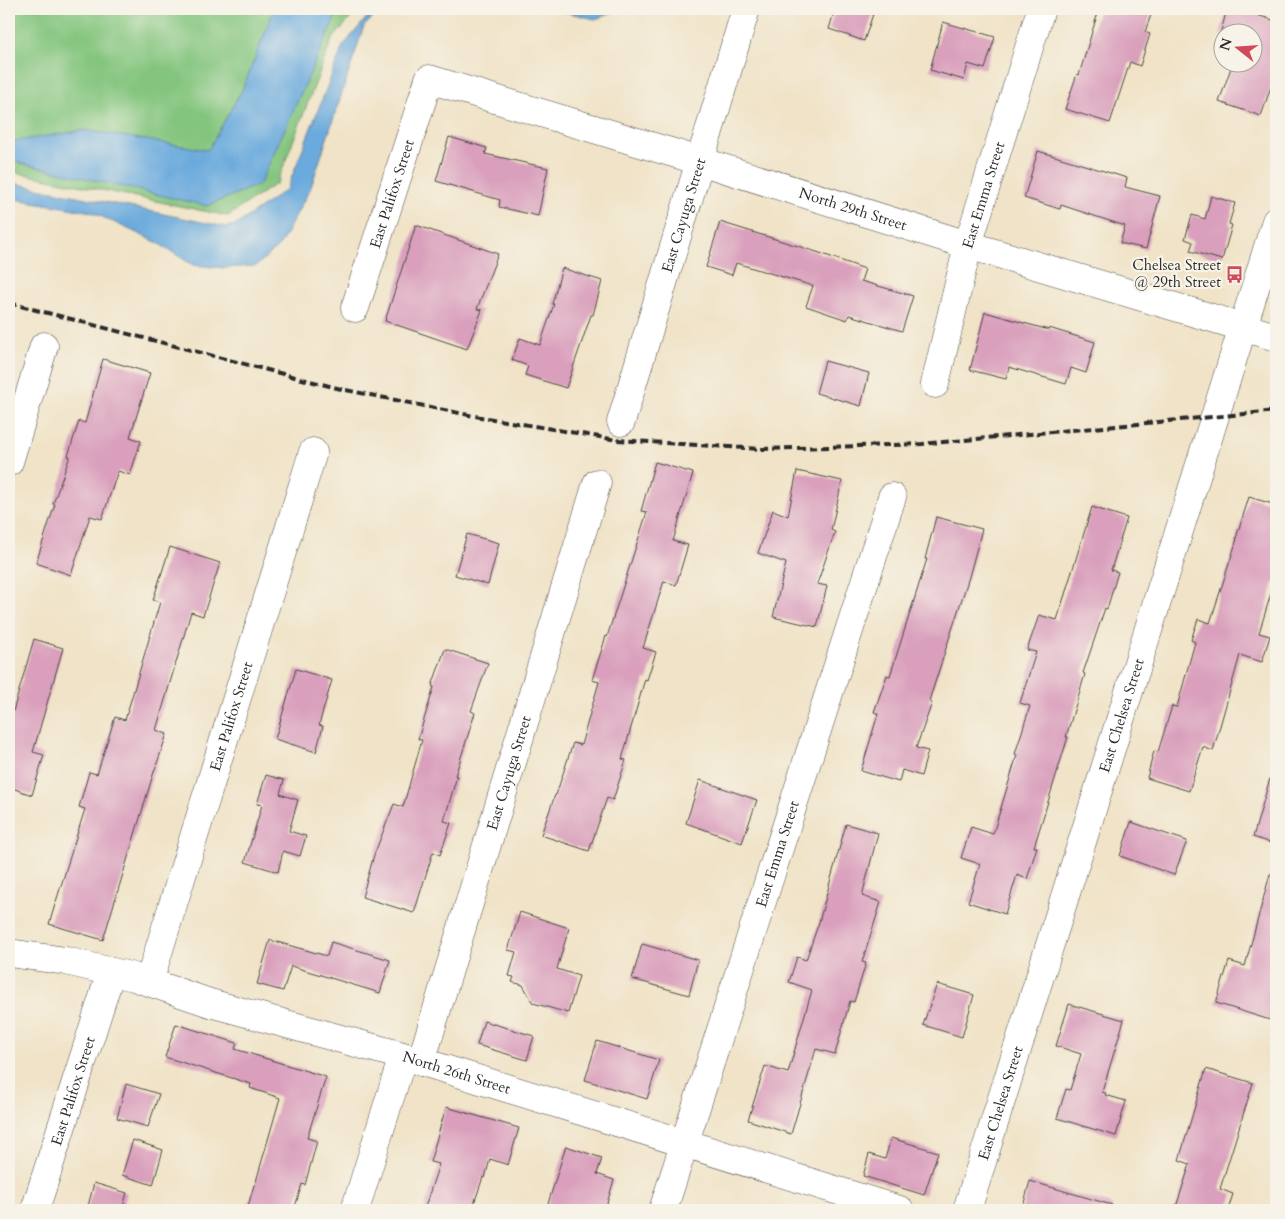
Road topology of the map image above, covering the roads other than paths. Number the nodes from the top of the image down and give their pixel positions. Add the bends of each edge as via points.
1 (746, 9) edge
2 (1042, 9) edge
3 (429, 79) joint
4 (700, 161) junction
5 (1276, 221) edge
6 (968, 245) junction
7 (355, 308) dead end
8 (1244, 327) junction
9 (1276, 337) edge
10 (44, 346) dead end
11 (935, 384) dead end
12 (621, 422) dead end
13 (313, 452) dead end
14 (9, 462) edge
15 (597, 483) dead end
16 (892, 497) dead end
17 (9, 953) edge
18 (111, 972) junction
19 (149, 982) junction
20 (412, 1059) junction
21 (684, 1144) junction
22 (35, 1210) edge
23 (355, 1210) edge
24 (663, 1210) edge
25 (900, 1210) edge
26 (967, 1210) edge

1 - 4 street, East Cayuga Street
2 - 6 street, East Emma Street
3 - 4 street, North 29th Street
3 - 7 street, East Palifox Street
4 - 6 street, North 29th Street
4 - 12 street, East Cayuga Street
5 - 8 street, East Chelsea Street
6 - 8 street, North 29th Street
6 - 11 street, East Emma Street
8 - 9 street, North 29th Street
8 - 26 street, East Chelsea Street
10 - 14 street
13 - 19 street, East Palifox Street
15 - 20 street, East Cayuga Street
16 - 21 street, East Emma Street
17 - 18 street, North 26th Street via 66,961
18 - 19 street, North 26th Street
18 - 22 street, East Palifox Street
19 - 20 street, North 26th Street via 210,1003
20 - 21 street, North 26th Street
20 - 23 street, East Cayuga Street
21 - 24 street, East Emma Street
21 - 25 street, North 26th Street

